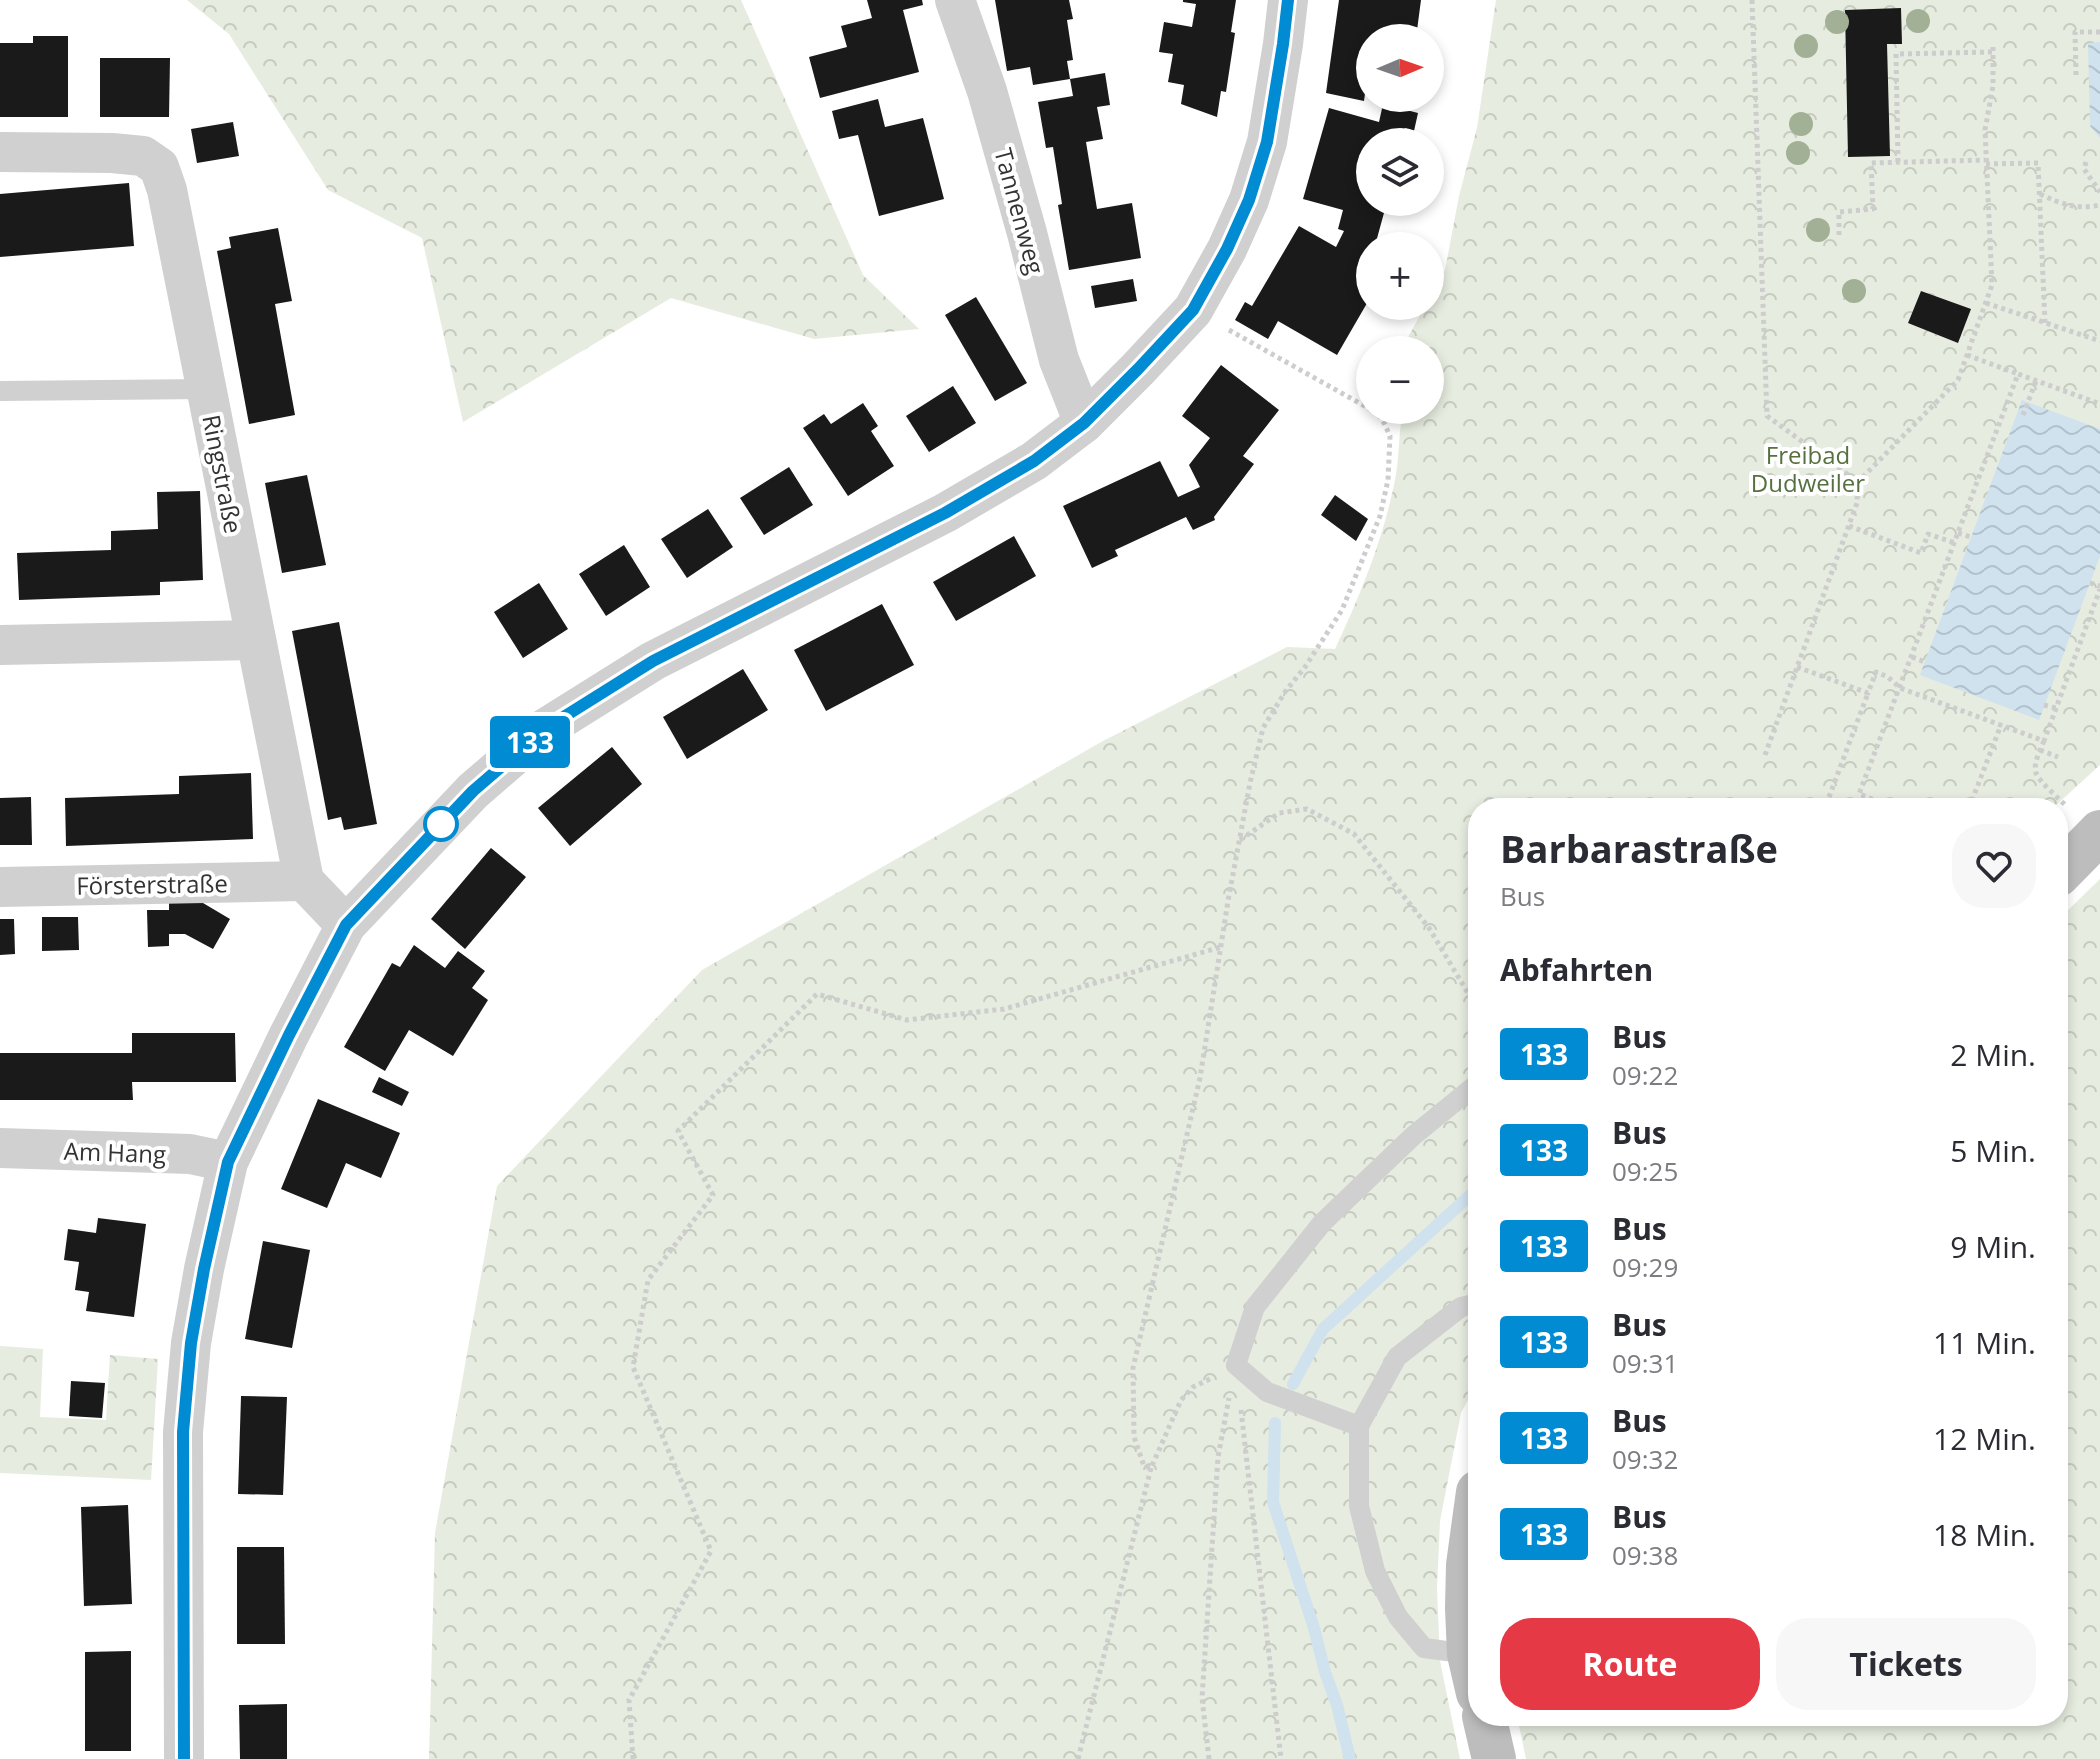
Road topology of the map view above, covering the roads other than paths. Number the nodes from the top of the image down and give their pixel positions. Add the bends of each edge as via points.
1 (955, 0) edge
2 (1288, 0) edge
3 (0, 152) edge
4 (206, 389) junction
5 (0, 391) edge
6 (1084, 423) junction
7 (256, 640) junction
8 (0, 645) edge
9 (2100, 832) edge
10 (2068, 865) edge
11 (304, 881) junction
12 (0, 887) edge
13 (346, 925) junction
14 (1468, 1091) edge
15 (0, 1148) edge
16 (228, 1162) junction
17 (1468, 1305) edge
18 (1359, 1426) junction
19 (1468, 1670) edge
20 (1486, 1726) edge
21 (184, 1759) edge
22 (1494, 1759) edge

1 - 6 street, Tannenweg via 987,91 1059,360
2 - 6 street via 1267,142 1227,249 1193,310
3 - 4 street, Ringstraße via 112,153 143,156 159,167
4 - 5 lane
4 - 7 street, Ringstraße
6 - 13 street via 1034,461 945,513 653,661 546,728 473,791
7 - 8 street
7 - 11 street, Ringstraße
9 - 10 main road
11 - 12 street, Försterstraße
11 - 13 street
13 - 16 street
14 - 18 lane via 1322,1223 1255,1307 1236,1365 1267,1392
15 - 16 street, Am Hang via 190,1154
16 - 21 street via 191,1343 183,1432
17 - 18 lane via 1397,1357
18 - 19 lane via 1359,1506 1375,1571 1398,1617 1424,1648
20 - 22 main road

